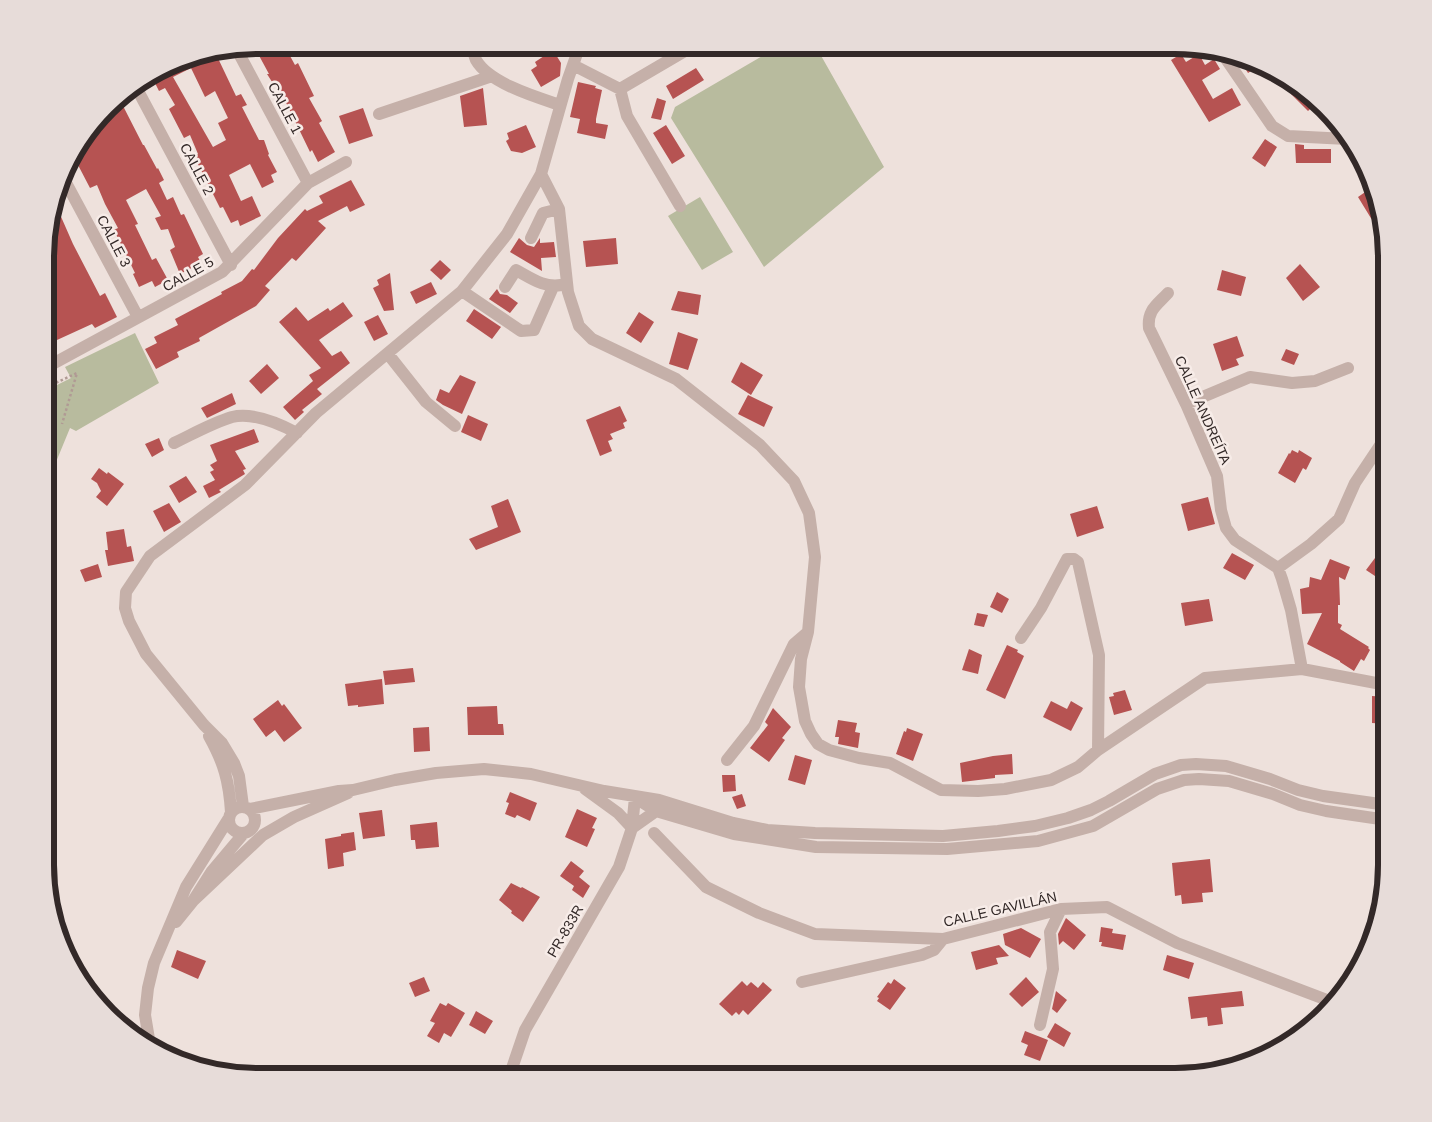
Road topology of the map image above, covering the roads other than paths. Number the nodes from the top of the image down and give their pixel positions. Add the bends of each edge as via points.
1 (239, 54) edge
2 (474, 54) edge
3 (577, 54) edge
4 (680, 54) edge
5 (1227, 61) edge
6 (573, 65) junction
7 (492, 76) junction
8 (620, 89) junction
9 (139, 92) edge
10 (560, 105) junction
11 (379, 114) dead end
12 (1335, 131) edge
13 (1333, 138) junction
14 (1340, 138) edge
15 (346, 162) dead end
16 (541, 174) junction
17 (308, 182) junction
18 (67, 185) edge
19 (680, 206) dead end
20 (559, 209) junction
21 (531, 238) dead end
22 (231, 265) junction
23 (566, 284) junction
24 (505, 287) dead end
25 (553, 287) junction
26 (462, 291) junction
27 (1168, 294) dead end
28 (138, 317) junction
29 (388, 354) junction
30 (54, 363) edge
31 (1348, 368) dead end
32 (1186, 404) junction
33 (455, 426) dead end
34 (297, 433) junction
35 (174, 443) dead end
36 (1378, 448) edge
37 (1278, 568) junction
38 (808, 632) junction
39 (1021, 638) dead end
40 (1302, 669) junction
41 (1378, 683) edge
42 (1098, 750) junction
43 (727, 760) dead end
44 (581, 786) junction
45 (352, 790) junction
46 (635, 797) junction
47 (1378, 804) edge
48 (308, 810) junction
49 (238, 811) junction
50 (656, 811) junction
51 (1378, 818) edge
52 (632, 828) junction
53 (247, 832) junction
54 (654, 833) dead end
55 (194, 901) junction
56 (1061, 909) junction
57 (168, 931) junction
58 (943, 939) junction
59 (802, 982) dead end
60 (1327, 1000) edge
61 (1040, 1025) dead end
62 (149, 1037) edge
63 (512, 1068) edge

1 - 17 street, CALLE 1
2 - 7 street
3 - 6 street
4 - 8 street
5 - 13 street via 1272,126 1288,136
6 - 8 street
6 - 10 street
7 - 10 street via 527,94
7 - 11 street
8 - 19 street via 627,116
9 - 22 street, CALLE 2
10 - 16 street
12 - 13 street
13 - 14 street
15 - 17 street, CALLE 5
16 - 20 street
16 - 26 street via 507,234
17 - 22 street, CALLE 5
18 - 28 street, CALLE 3
20 - 21 street via 544,213
20 - 23 street
22 - 28 street, CALLE 5
23 - 25 street
23 - 38 street via 579,326 592,339 676,379 760,445 794,481 809,513 816,557
24 - 25 street via 516,270 538,283
25 - 26 street via 534,330 521,331
26 - 29 street
27 - 32 street, CALLE ANDREÍTA via 1150,312 1149,328
28 - 30 street, CALLE 5
29 - 33 street via 426,402
29 - 34 street via 316,413
31 - 32 street via 1315,381 1292,383 1250,377
32 - 37 street, CALLE ANDREÍTA via 1217,476 1226,528 1235,540
34 - 35 street via 257,418 234,417
34 - 49 street via 245,485 150,556 126,592 126,615 146,654 222,743 234,763 239,776
36 - 37 street via 1355,483 1339,519
37 - 40 street via 1291,610
38 - 42 street via 799,686 805,721 818,744 829,750 890,763 941,790 978,791 1051,780 1078,767
38 - 43 street via 794,644 754,726
39 - 42 street via 1067,559 1074,559 1078,562 1099,655
40 - 41 street
40 - 42 street via 1205,678
44 - 45 street via 531,774 484,769 436,773
44 - 46 street
44 - 52 street via 618,813
45 - 48 street
45 - 49 street
46 - 47 street via 660,800 767,830 943,836 1026,828 1068,818 1109,801 1154,774 1181,765 1196,764 1226,766 1298,790
46 - 50 street
46 - 52 street, PR-833R / PR-833R
48 - 53 street
48 - 55 street via 263,835
49 - 53 street via 232,828 237,832
49 - 53 street via 254,814 255,821
49 - 57 street via 218,832 186,887
50 - 51 street via 734,834 816,847 947,849 1038,841 1071,833 1093,826 1157,789 1184,780 1199,779 1229,781 1309,807
50 - 52 street
52 - 63 street, PR-833R / PR-833R via 619,867 525,1030
53 - 55 street via 212,871
54 - 58 street, CALLE GAVILLÁN via 706,887 758,914 815,934
55 - 57 street
56 - 58 street, CALLE GAVILLÁN
56 - 60 street, CALLE GAVILLÁN via 1107,907 1177,943
56 - 61 street via 1050,932 1053,969
57 - 62 street via 154,963 148,988 145,1015
58 - 59 street via 934,950 922,955

